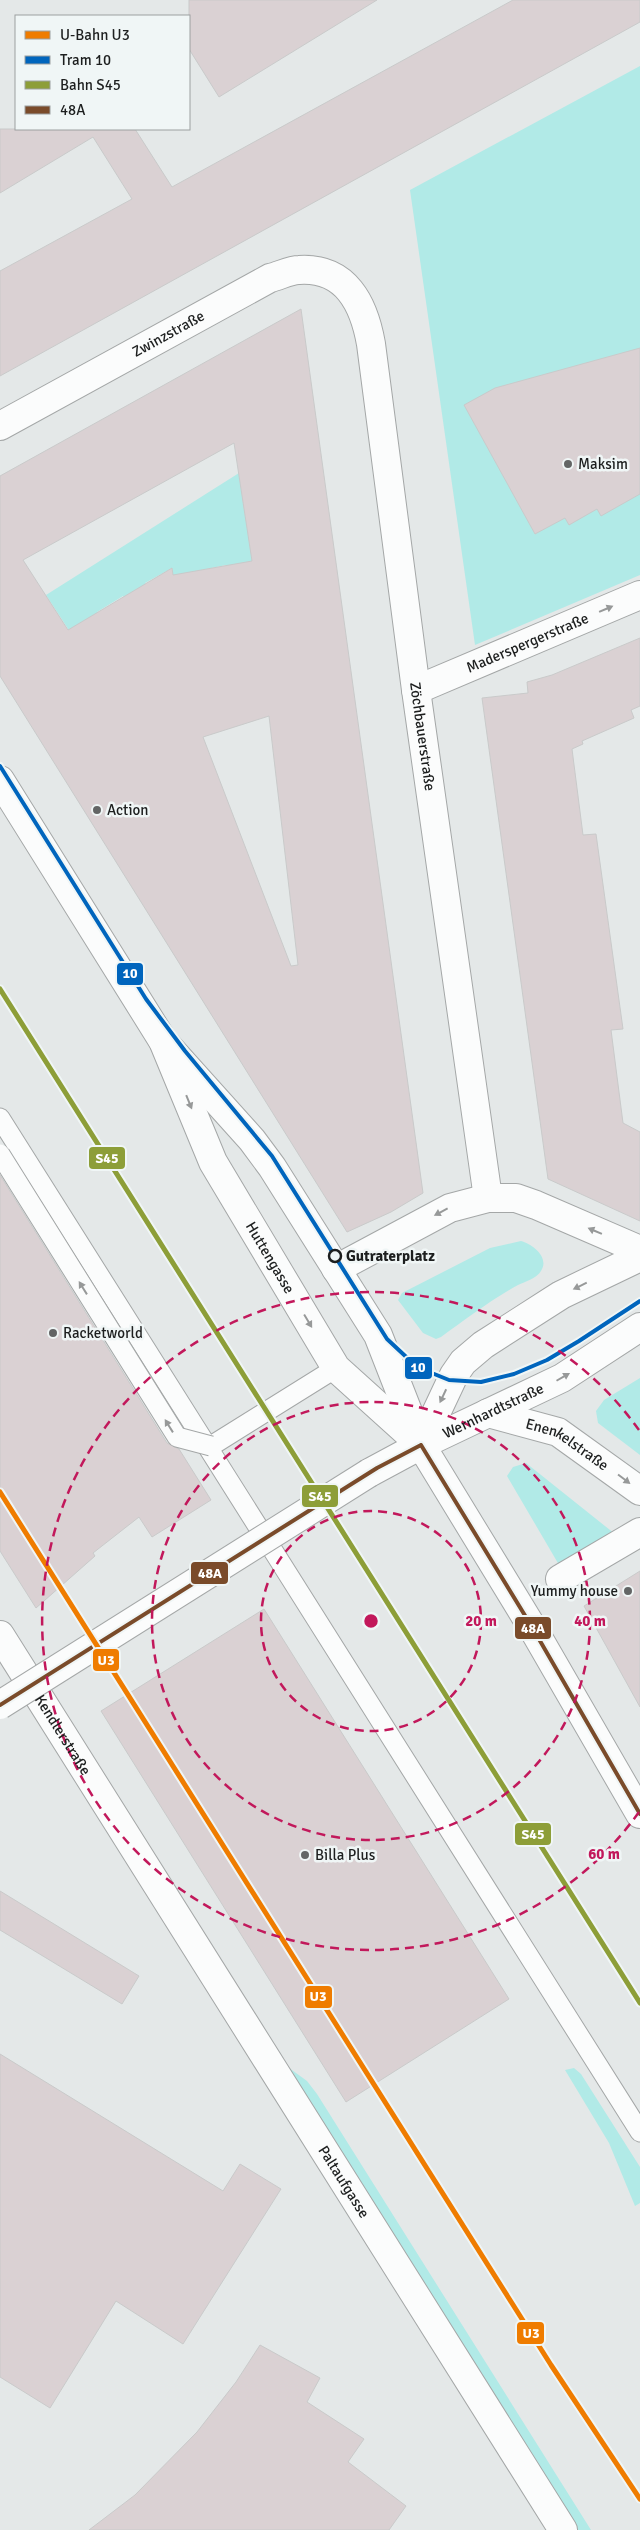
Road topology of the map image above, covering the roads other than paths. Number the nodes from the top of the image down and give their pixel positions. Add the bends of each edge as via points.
1 (342, 282) joint
2 (0, 426) edge
3 (640, 595) edge
4 (416, 690) junction
5 (0, 780) edge
6 (163, 1041) junction
7 (0, 1118) edge
8 (0, 1154) edge
9 (488, 1198) junction
10 (640, 1250) edge
11 (640, 1257) edge
12 (336, 1269) junction
13 (640, 1328) edge
14 (336, 1368) junction
15 (488, 1413) junction
16 (421, 1445) junction
17 (640, 1491) edge
18 (640, 1532) edge
19 (560, 1579) dead end
20 (0, 1635) edge
21 (0, 1705) edge
22 (640, 1814) edge
23 (125, 1835) joint
24 (640, 2132) edge
25 (563, 2530) edge

1 - 2 street, Zwinzstraße via 324,272 298,270 270,278
1 - 4 street, Zöchbauerstraße via 358,300 367,321
4 -> 3 street, Maderspergerstraße
4 - 9 street, Zöchbauerstraße
5 - 6 street, Huttengasse
6 - 12 street, Huttengasse via 252,1140
6 -> 14 street, Huttengasse via 213,1162
7 - 24 lane
14 -> 8 lane, bridge via 211,1446 177,1437
10 -> 9 street via 516,1198
9 -> 12 street via 450,1208
11 -> 16 street, Wernhardtstraße via 561,1295 483,1345 463,1362 454,1374
12 - 16 street, Huttengasse via 378,1334
15 -> 13 street, Wernhardtstraße via 562,1378
14 - 16 street, Huttengasse
15 - 16 street, Wernhardtstraße
15 -> 17 street, Enenkelstraße via 558,1432
16 - 21 street, bridge via 369,1473
16 - 22 street, Huttengasse via 537,1635
18 - 19 street
20 - 23 street, Kendlerstraße
23 - 25 street, Paltaufgasse

